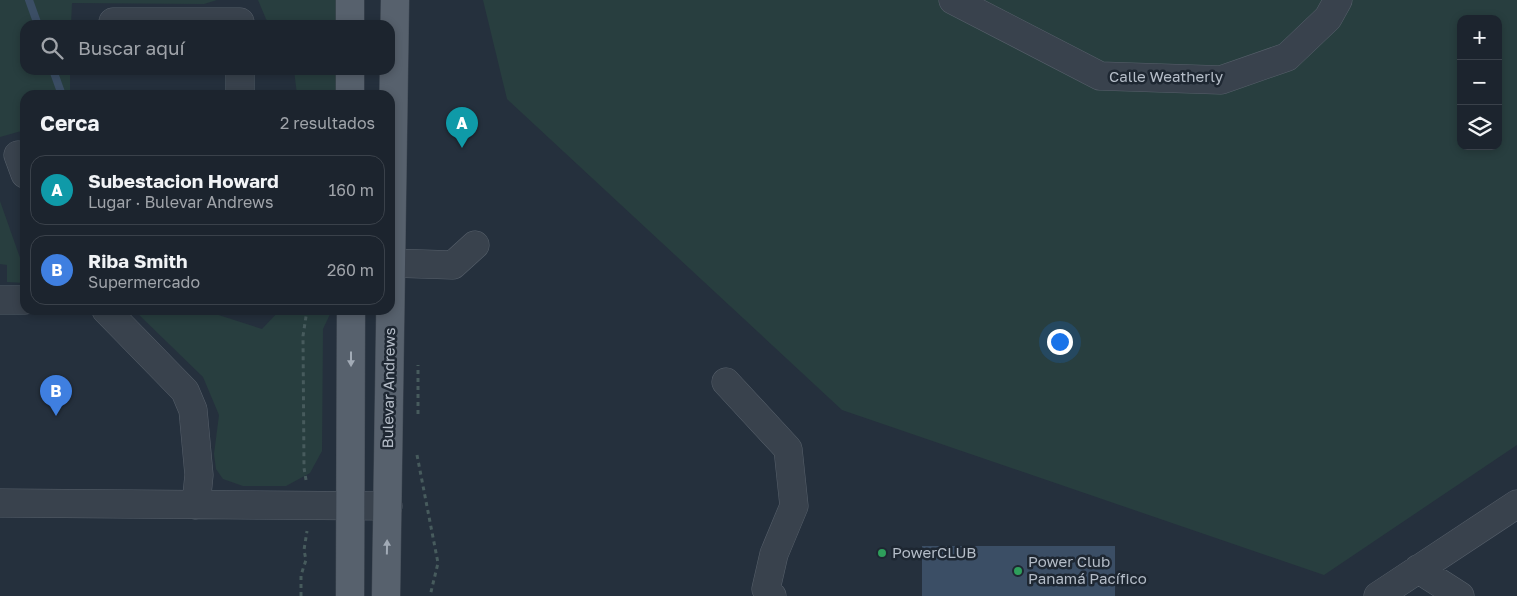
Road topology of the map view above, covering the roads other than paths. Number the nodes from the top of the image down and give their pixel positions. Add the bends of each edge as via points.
1 (350, 0) edge
2 (394, 0) edge
3 (953, 0) edge
4 (1338, 0) edge
5 (240, 16) edge
6 (155, 20) edge
7 (350, 20) edge
8 (394, 20) edge
9 (240, 75) edge
10 (350, 75) edge
11 (393, 75) edge
12 (240, 90) edge
13 (350, 90) edge
14 (393, 90) edge
15 (475, 245) dead end
16 (395, 248) edge
17 (0, 300) edge
18 (20, 300) edge
19 (111, 315) edge
20 (351, 315) edge
21 (390, 315) edge
22 (726, 382) dead end
23 (0, 503) edge
24 (1517, 504) edge
25 (196, 505) junction
26 (351, 505) junction
27 (388, 506) junction
28 (1418, 569) junction
29 (350, 596) edge
30 (386, 596) edge
31 (772, 596) edge
32 (1378, 596) edge
33 (1460, 596) edge

1 - 7 main road
2 - 8 main road, Bulevar Andrews
3 - 4 street, Calle Weatherly via 1100,76 1221,80 1287,57 1328,18
5 - 6 street
9 - 12 street
10 - 13 main road
11 - 14 main road, Bulevar Andrews
15 - 16 street via 453,265
17 - 18 street
19 - 25 street via 185,391 194,410 199,476
20 -> 26 main road
21 - 27 main road, Bulevar Andrews
22 - 31 street via 788,449 794,506 774,554 766,589
23 - 25 street
24 - 28 street
25 - 26 street
26 - 27 street
26 - 29 main road
30 -> 27 main road, Bulevar Andrews
28 - 32 street
28 - 33 street

